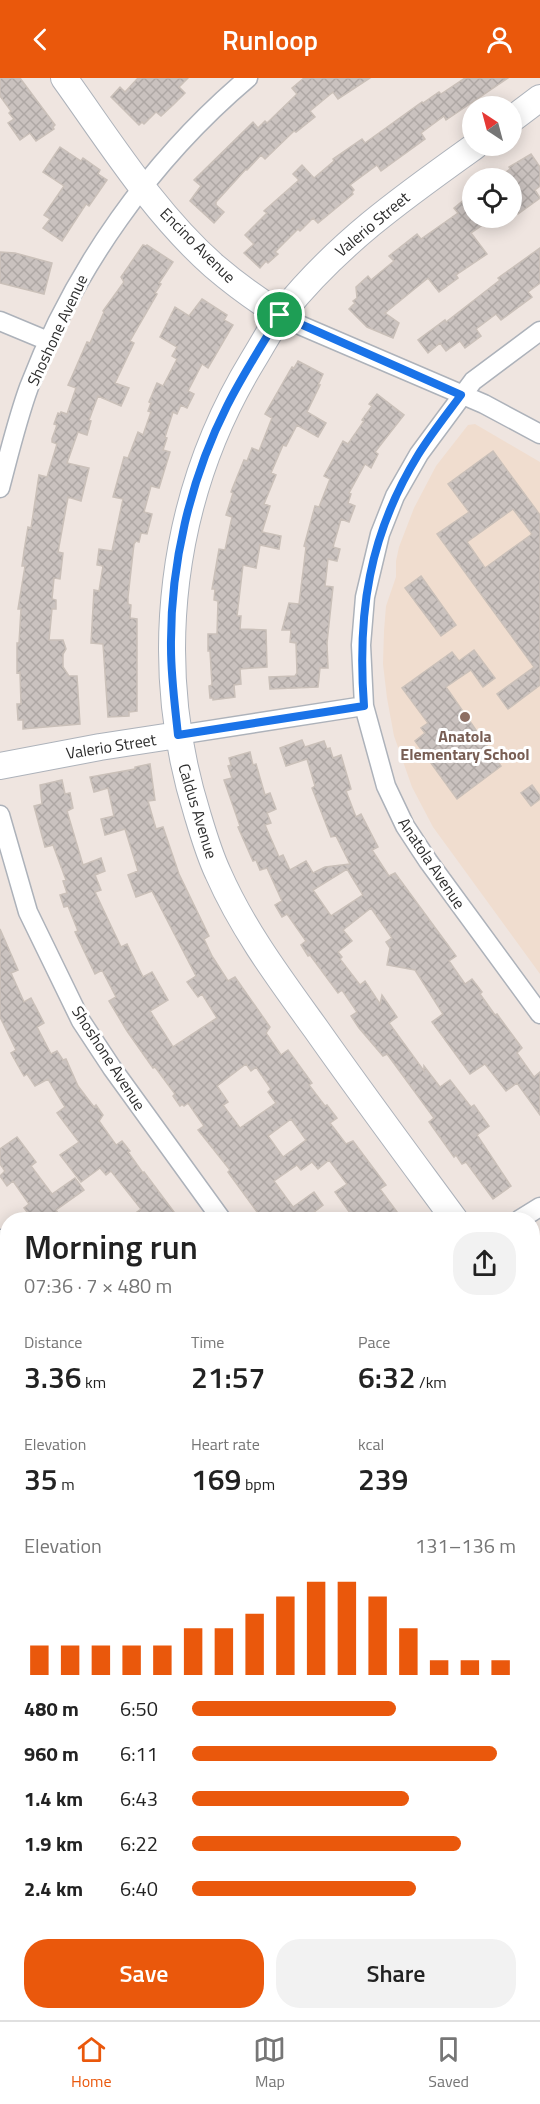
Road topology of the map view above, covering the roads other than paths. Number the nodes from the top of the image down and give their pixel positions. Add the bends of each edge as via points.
1 (63, 78) edge
2 (248, 78) edge
3 (540, 98) edge
4 (522, 112) edge
5 (462, 155) edge
6 (143, 187) junction
7 (280, 315) junction
8 (0, 321) edge
9 (540, 331) edge
10 (48, 341) junction
11 (461, 395) junction
12 (540, 434) edge
13 (0, 488) edge
14 (364, 706) junction
15 (178, 735) junction
16 (0, 766) edge
17 (0, 815) edge
18 (540, 1014) edge
19 (216, 1212) edge
20 (449, 1212) edge

1 - 6 street, Encino Avenue
2 - 6 street, Shoshone Avenue
3 - 4 street
5 - 7 street, Valerio Street via 348,241
6 - 7 street, Encino Avenue via 213,265
6 - 10 street, Shoshone Avenue via 83,272
7 - 11 street, Encino Avenue
7 - 15 street, Caldus Avenue via 227,406 190,503 172,601 171,649
8 - 10 street
9 - 11 street, Anatola Avenue via 473,381
10 - 13 street, Shoshone Avenue via 22,408
11 - 12 street, Encino Avenue
11 - 14 street, Anatola Avenue via 419,453 380,534 364,606
14 - 15 street, Valerio Street
14 - 18 street, Anatola Avenue via 386,786 405,826
15 - 16 street, Valerio Street
15 - 20 street, Caldus Avenue via 186,777 216,871 239,916 270,966
17 - 19 street, Shoshone Avenue via 28,912 81,1021

